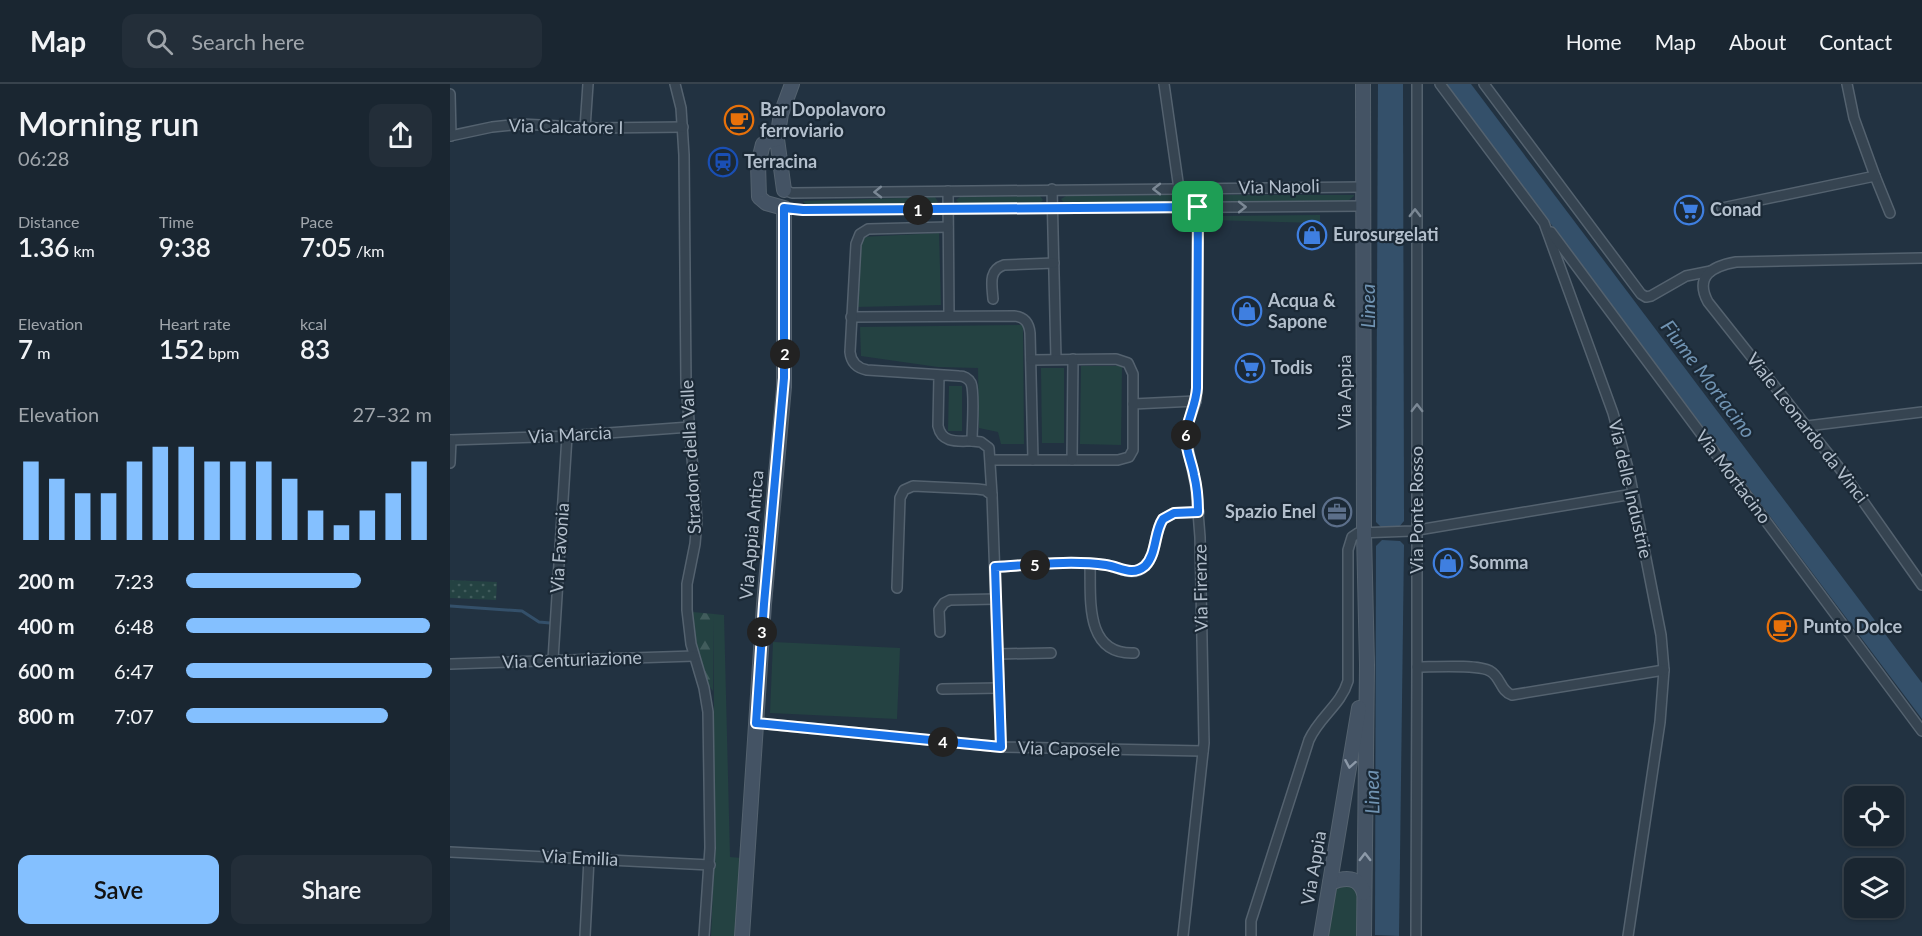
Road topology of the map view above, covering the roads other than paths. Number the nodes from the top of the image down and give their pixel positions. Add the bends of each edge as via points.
1 (588, 84) edge
2 (675, 84) edge
3 (792, 84) edge
4 (1164, 84) edge
5 (1363, 84) edge
6 (1417, 84) edge
7 (1440, 84) edge
8 (1484, 84) edge
9 (1847, 84) edge
10 (450, 94) edge
11 (683, 127) junction
12 (585, 128) junction
13 (450, 136) edge
14 (777, 139) junction
15 (1875, 176) junction
16 (1362, 187) junction
17 (1052, 189) junction
18 (1183, 189) junction
19 (784, 190) joint
20 (948, 191) junction
21 (1362, 206) junction
22 (1187, 207) junction
23 (1198, 207) junction
24 (784, 208) junction
25 (1052, 208) junction
26 (1722, 208) dead end
27 (948, 210) junction
28 (1890, 213) dead end
29 (1544, 223) junction
30 (948, 227) junction
31 (1922, 258) edge
32 (1054, 263) junction
33 (1711, 271) junction
34 (993, 299) dead end
35 (949, 316) junction
36 (851, 317) junction
37 (1056, 359) junction
38 (1073, 359) junction
39 (1031, 360) junction
40 (939, 375) junction
41 (1196, 401) junction
42 (1133, 404) junction
43 (1922, 412) edge
44 (1807, 426) junction
45 (690, 427) junction
46 (567, 436) junction
47 (451, 440) edge
48 (972, 441) junction
49 (991, 460) junction
50 (1033, 460) junction
51 (1072, 460) junction
52 (450, 462) edge
53 (1633, 494) junction
54 (992, 495) junction
55 (1198, 512) junction
56 (1415, 530) junction
57 (1367, 533) junction
58 (1090, 564) junction
59 (995, 567) junction
60 (1922, 585) edge
61 (897, 588) dead end
62 (996, 599) junction
63 (940, 632) dead end
64 (1051, 653) dead end
65 (1134, 653) dead end
66 (998, 654) junction
67 (694, 656) junction
68 (553, 660) junction
69 (450, 664) edge
70 (1367, 664) junction
71 (1418, 667) junction
72 (1664, 670) junction
73 (999, 688) junction
74 (942, 689) dead end
75 (756, 723) junction
76 (1922, 731) edge
77 (1001, 747) junction
78 (1203, 751) junction
79 (450, 852) edge
80 (589, 859) junction
81 (710, 865) junction
82 (1330, 883) junction
83 (1365, 895) junction
84 (585, 936) edge
85 (704, 936) edge
86 (742, 936) edge
87 (1182, 936) edge
88 (1251, 936) edge
89 (1321, 936) edge
90 (1364, 936) edge
91 (1416, 936) edge
92 (1628, 936) edge

1 - 12 street
2 - 11 street, Stradone della Valle
3 - 14 main road
4 - 18 street
5 - 16 main road, Via Appia
56 -> 6 street, Via Ponte Rosso
7 - 29 street, Via delle Industrie
8 - 33 street via 1644,296 1651,296 1690,274
9 - 15 street via 1854,118
10 - 13 street
11 - 12 street, Via Calcatore I
11 - 45 street, Stradone della Valle
12 - 13 street, Via Calcatore I via 513,124
14 - 19 main road
14 - 24 main road via 768,141 761,149 759,197
15 - 26 street
15 - 28 street
16 - 18 street, Via Napoli
16 - 21 main road, Via Appia
18 -> 17 street, Via Napoli
17 - 20 street, Via Napoli
17 - 25 street
18 - 22 street
20 -> 19 street, Via Napoli
20 - 27 street
23 -> 21 street, Via Napoli
21 - 57 main road, Via Appia
22 - 23 street, Via Napoli
22 - 25 street, Via Napoli
23 - 41 street, Via Firenze
24 - 27 street, Via Napoli
24 - 75 main road, Via Appia Antica via 784,378
25 - 27 street, Via Napoli
25 - 32 street
27 - 30 street
29 - 53 street, Via delle Industrie via 1613,413
29 - 76 street, Via Mortacino
30 - 35 street
30 - 36 street via 872,229 860,234
31 - 33 street via 1742,262
32 - 34 street via 998,267 992,276
32 - 37 street
33 - 44 street, Viale Leonardo da Vinci via 1703,283 1708,302
35 - 36 street
35 - 39 street via 1023,318 1030,330
36 - 40 street via 850,356 858,366
37 - 38 street
37 - 39 street
38 - 42 street via 1116,359 1128,363 1133,374
38 - 51 street
39 - 50 street
40 - 48 street via 963,376 970,382
40 - 48 street via 940,434 949,440
41 - 42 street
41 - 55 street, Via Firenze via 1188,423 1186,448
42 - 51 street via 1134,447 1129,457
43 - 44 street
44 - 60 street, Viale Leonardo da Vinci
45 - 46 street, Via Marcia
45 - 67 street, Stradone della Valle via 697,520 686,603
46 - 47 street, Via Marcia
46 - 68 street, Via Favonia
47 - 52 street
48 - 49 street via 988,446
49 - 50 street
49 - 54 street
50 - 51 street
53 - 56 street
53 - 72 street, Via delle Industrie via 1661,635
54 - 59 street
54 - 61 street via 977,489 913,486 904,490 900,498
55 - 58 street via 1174,513 1163,519 1150,559 1139,569 1129,572 1110,565
55 - 78 street, Via Firenze
56 - 57 street
56 - 71 street, Via Ponte Rosso
57 - 70 main road, Via Appia
57 - 88 street via 1352,537 1348,547 1348,681 1309,740 1251,921
58 - 59 street
58 - 65 street via 1094,627 1114,649
59 - 62 street
62 - 63 street via 944,603 939,610
62 - 66 street
64 - 66 street
66 - 73 street
67 - 68 street, Via Centuriazione
67 - 81 street, Stradone della Valle via 708,712
68 - 69 street, Via Centuriazione
70 -> 82 main road, Via Appia
83 -> 70 main road, Via Appia
71 - 72 street via 1487,670 1512,695
71 - 91 street, Via Ponte Rosso
72 - 92 street, Via delle Industrie via 1660,722
73 - 74 street
73 - 77 street
75 - 77 street, Via Caposele
75 - 86 main road, Via Appia Antica
77 - 78 street, Via Caposele
78 - 87 street, Via Firenze
79 - 80 street, Via Emilia
80 - 81 street, Via Emilia
80 - 84 street
81 - 85 street, Stradone della Valle
82 - 83 main road via 1352,879 1362,886
82 - 89 main road, Via Appia
83 - 90 main road, Via Appia

